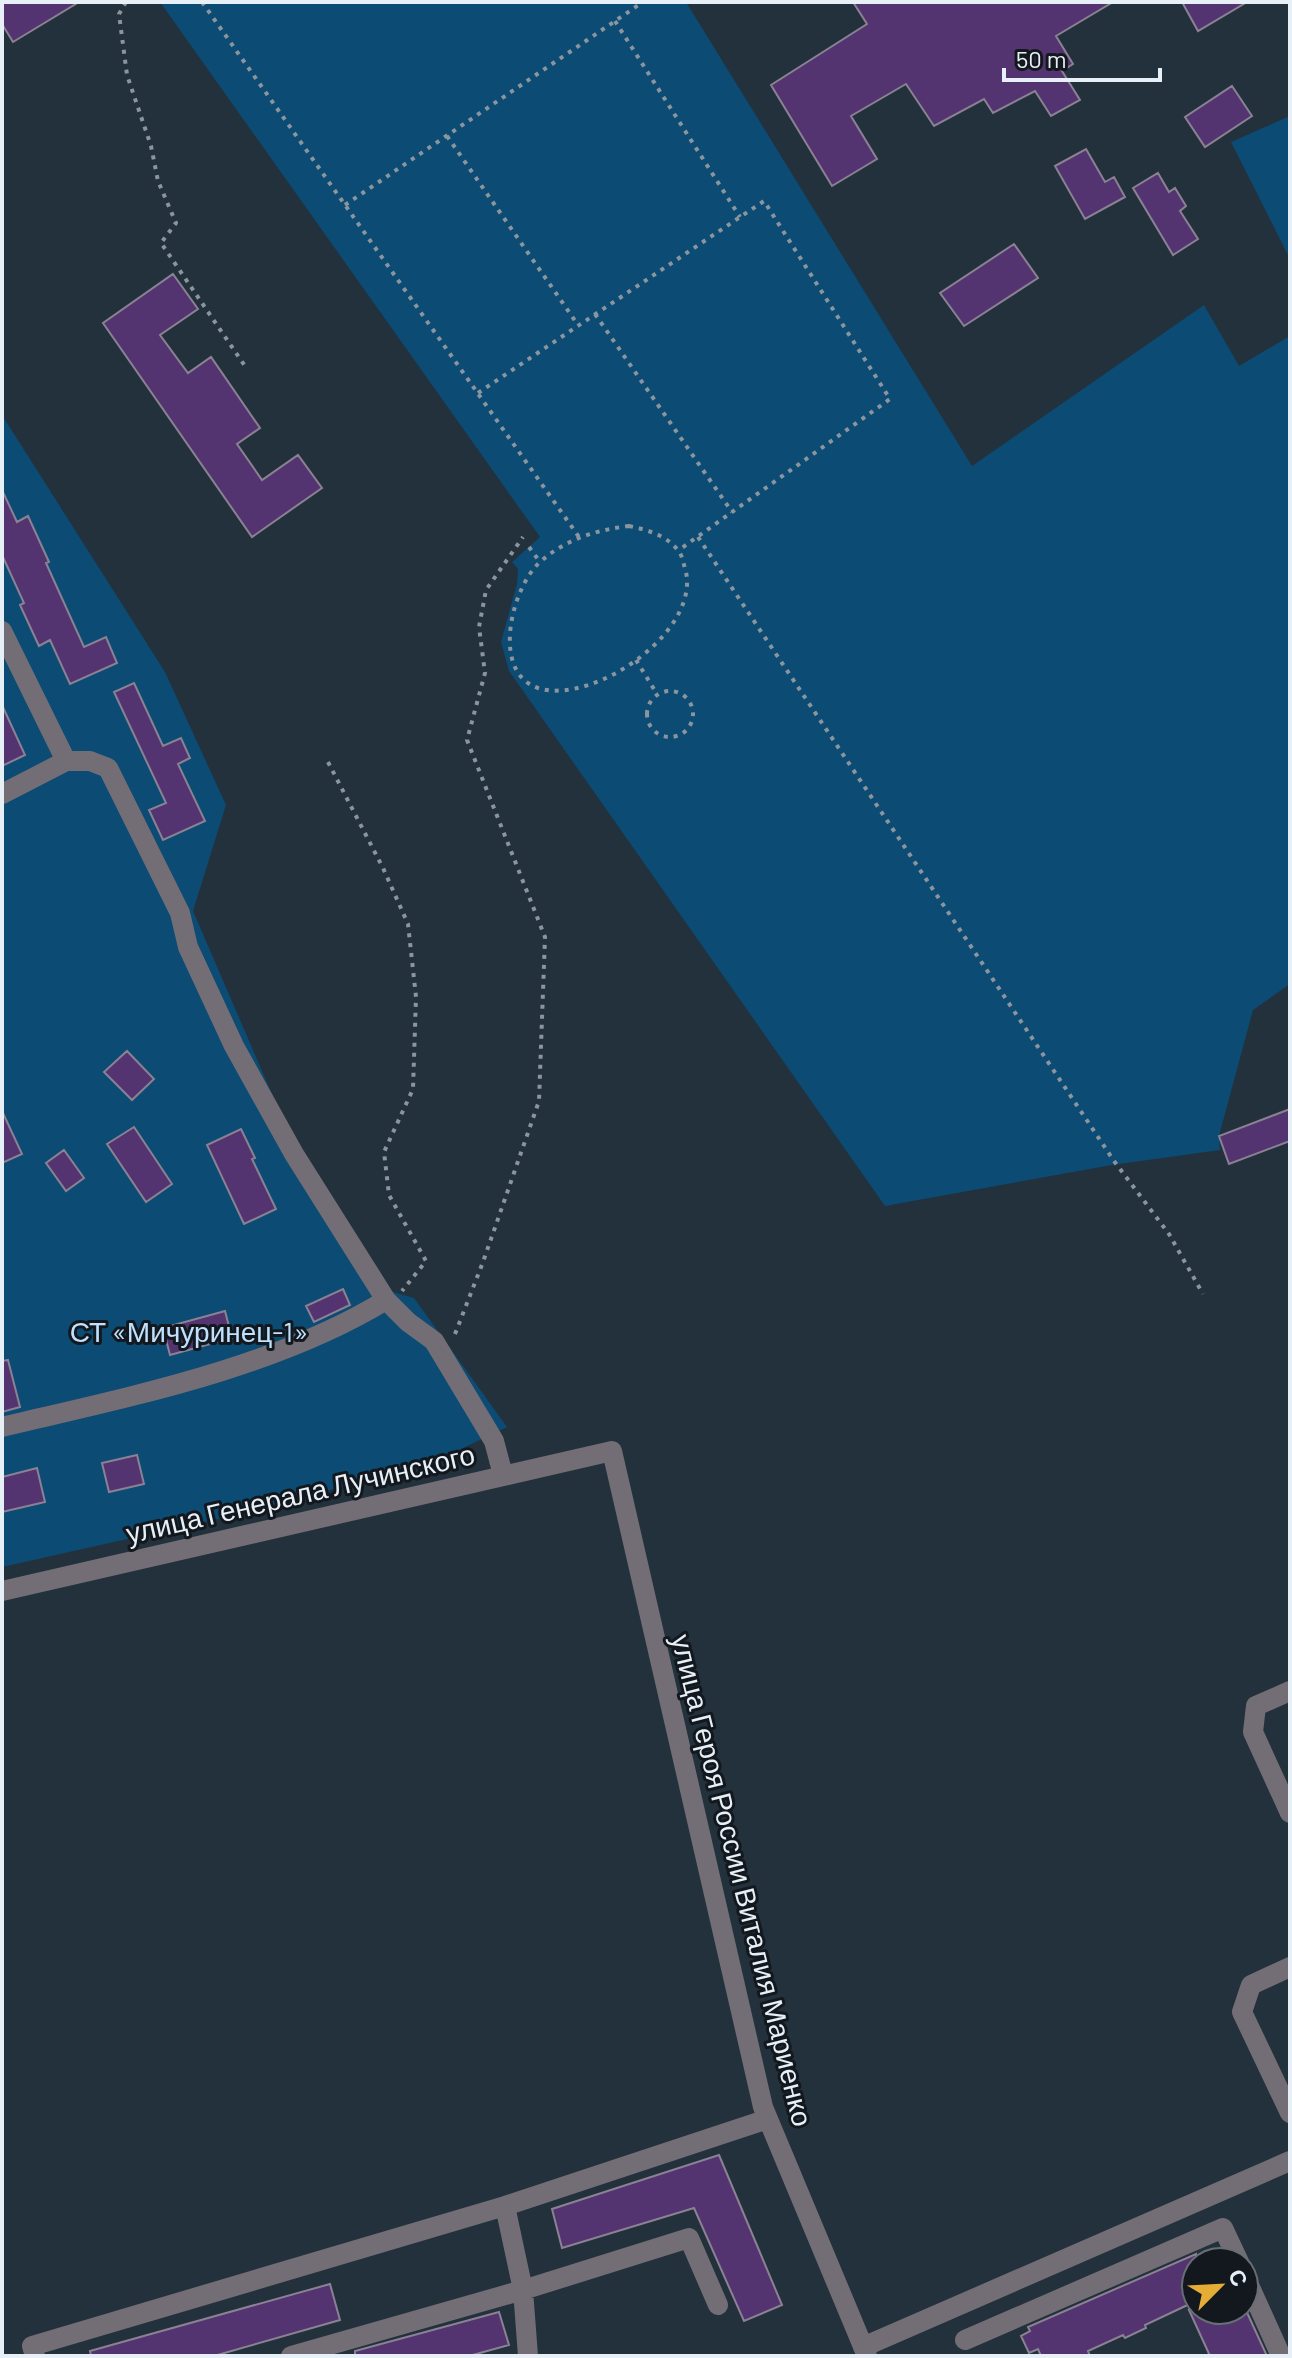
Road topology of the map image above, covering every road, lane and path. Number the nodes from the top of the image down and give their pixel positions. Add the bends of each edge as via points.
1 (126, 2) edge
2 (202, 2) edge
3 (643, 2) edge
4 (615, 21) junction
5 (447, 136) junction
6 (345, 205) junction
7 (740, 217) junction
8 (595, 314) junction
9 (578, 326) junction
10 (245, 366) dead end
11 (478, 393) junction
12 (732, 512) junction
13 (523, 537) dead end
14 (579, 537) junction
15 (698, 537) junction
16 (529, 547) dead end
17 (679, 550) junction
18 (540, 562) junction
19 (2, 631) edge
20 (636, 660) junction
21 (657, 694) junction
22 (66, 761) junction
23 (328, 762) dead end
24 (2, 794) edge
25 (1203, 1294) dead end
26 (386, 1300) junction
27 (445, 1359) junction
28 (2, 1427) edge
29 (612, 1451) joint
30 (503, 1475) junction
31 (2, 1591) edge
32 (1290, 1691) edge
33 (1290, 1813) edge
34 (1290, 1967) edge
35 (1290, 2113) edge
36 (768, 2119) junction
37 (1290, 2161) edge
38 (505, 2206) junction
39 (1182, 2246) edge
40 (1231, 2246) edge
41 (1180, 2247) edge
42 (523, 2290) junction
43 (718, 2305) dead end
44 (1260, 2309) edge
45 (965, 2340) dead end
46 (865, 2352) edge
47 (35, 2356) edge
48 (291, 2356) edge
49 (528, 2356) edge
50 (1281, 2356) edge

1 - 10 path via 119,14 127,75 176,223 161,243
2 - 6 path
3 - 4 path
4 - 5 path
4 - 7 path
5 - 6 path
5 - 9 path
6 - 11 path
7 - 8 path
7 - 12 path via 764,201 890,399
8 - 9 path
8 - 12 path
9 - 11 path
11 - 14 path
12 - 15 path
13 - 27 path via 486,590 479,627 485,673 467,740 545,937 539,1101
14 - 17 path via 629,526 656,533
14 - 18 path
15 - 17 path
15 - 25 path via 1114,1161 1169,1234
16 - 18 path
17 - 20 path via 687,572 678,613
18 - 20 path via 525,580 510,625 509,648 518,672 533,686 552,692 593,684
19 - 22 street
20 - 21 path
21 - 21 path via 684,695 693,716 689,729 664,737 655,731 648,716
22 - 24 street
22 - 26 street via 108,768 180,913 188,947 234,1046
23 - 26 path via 383,868 410,939 416,997 413,1089 384,1152 389,1195 426,1261 401,1292
26 - 27 street via 434,1341
26 - 28 street via 346,1324 237,1365
27 - 30 street via 494,1441
29 - 30 street, улица Генерала Лучинского
29 - 36 street, улица Героя России Виталия Мариенко
30 - 31 street, улица Генерала Лучинского
32 - 33 street via 1256,1706 1253,1732
34 - 35 street via 1251,1985 1242,2012
36 - 38 street
36 - 46 street, улица Героя России Виталия Мариенко
37 - 46 street
38 - 42 street
38 - 47 street via 32,2346
39 - 40 street via 1223,2228
41 - 45 street
42 - 43 street via 689,2238
42 - 48 street
42 - 49 street
44 - 50 street

